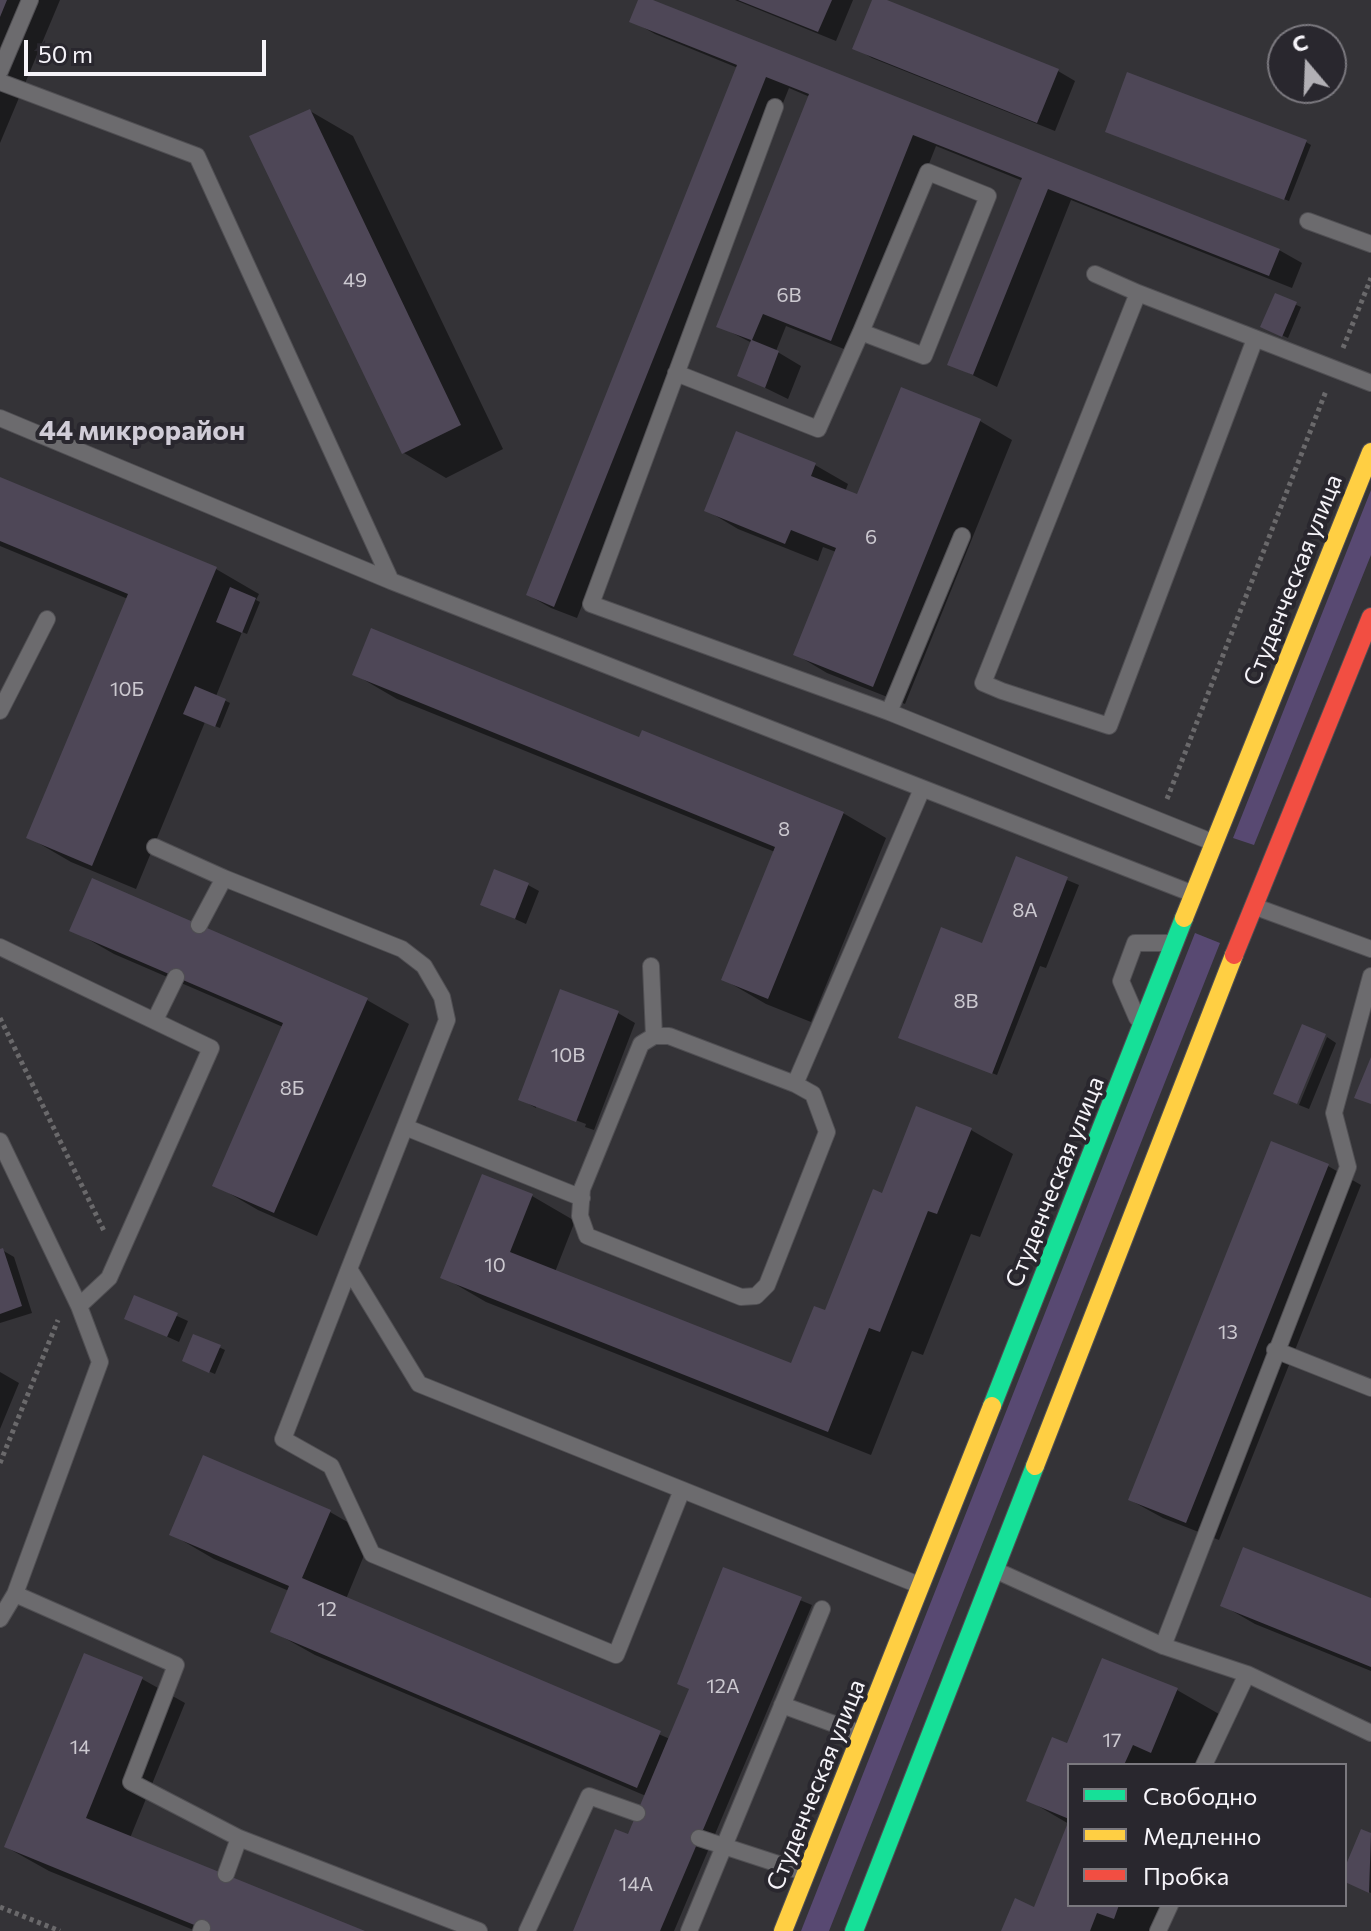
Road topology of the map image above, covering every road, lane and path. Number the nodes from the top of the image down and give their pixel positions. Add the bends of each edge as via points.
1 (30, 0) edge
2 (0, 71) edge
3 (0, 82) edge
4 (775, 107) dead end
5 (1308, 221) dead end
6 (1371, 244) edge
7 (1095, 274) dead end
8 (1371, 278) edge
9 (1138, 293) junction
10 (861, 332) junction
11 (1255, 339) junction
12 (1334, 369) junction
13 (676, 373) junction
14 (1371, 383) edge
15 (0, 418) edge
16 (1371, 452) edge
17 (962, 536) dead end
18 (391, 581) junction
19 (1371, 617) edge
20 (47, 619) dead end
21 (0, 711) edge
22 (889, 712) junction
23 (922, 789) junction
24 (1158, 820) junction
25 (1212, 846) junction
26 (155, 847) dead end
27 (1225, 863) dead end
28 (224, 878) junction
29 (1194, 894) junction
30 (1210, 906) dead end
31 (1254, 906) junction
32 (1231, 913) dead end
33 (1187, 914) junction
34 (199, 925) dead end
35 (1244, 930) junction
36 (1176, 943) junction
37 (0, 947) edge
38 (1371, 949) edge
39 (651, 966) dead end
40 (1371, 976) edge
41 (176, 977) dead end
42 (0, 1018) edge
43 (155, 1020) junction
44 (1142, 1029) junction
45 (654, 1036) junction
46 (795, 1084) junction
47 (405, 1127) junction
48 (0, 1141) edge
49 (582, 1198) junction
50 (117, 1259) junction
51 (349, 1269) junction
52 (71, 1288) junction
53 (79, 1306) junction
54 (1275, 1350) junction
55 (1371, 1388) edge
56 (0, 1463) edge
57 (682, 1490) junction
58 (993, 1569) junction
59 (920, 1585) junction
60 (15, 1594) junction
61 (822, 1609) dead end
62 (0, 1619) edge
63 (1163, 1646) junction
64 (1247, 1674) junction
65 (782, 1705) junction
66 (1371, 1733) edge
67 (862, 1734) junction
68 (1205, 1763) edge
69 (637, 1813) dead end
70 (239, 1838) junction
71 (699, 1838) dead end
72 (724, 1846) junction
73 (807, 1873) junction
74 (226, 1874) dead end
75 (0, 1907) edge
76 (1169, 1907) edge
77 (860, 1926) edge
78 (60, 1931) edge
79 (479, 1931) edge
80 (527, 1931) edge
81 (689, 1931) edge
82 (783, 1931) edge
83 (1158, 1931) edge

1 - 2 lane
3 - 18 lane via 197,156
4 - 13 lane
5 - 6 lane
7 - 9 lane
8 - 12 path
9 - 11 lane
9 - 11 lane via 983,683 1002,691 1109,726
10 - 10 lane via 924,356 988,196 928,172
10 - 13 lane via 818,429
11 - 12 lane
12 - 14 lane
12 - 24 path
13 - 22 lane via 591,604
15 - 18 lane
16 - 25 main road, Студенческая улица
17 - 22 lane
18 - 23 lane
19 - 31 main road via 1260,868
20 - 21 lane
22 - 24 lane
23 - 29 lane
23 - 46 lane
24 - 25 lane
25 - 27 main road
25 - 29 main road, Студенческая улица
26 - 28 lane
28 - 34 lane
28 - 47 lane via 402,949 424,966 442,997 447,1020
29 - 33 main road, Студенческая улица
30 - 33 main road
31 - 35 main road
31 - 38 lane
32 - 35 main road
33 - 36 main road, Студенческая улица
35 - 58 main road
36 - 44 main road, Студенческая улица
36 - 44 lane via 1135,943 1121,981
37 - 43 lane
39 - 45 lane
40 - 54 lane via 1334,1113 1348,1167
41 - 43 lane
42 - 50 path
43 - 50 lane via 211,1048
44 - 59 main road, Студенческая улица
45 - 46 lane via 669,1036
45 - 49 lane via 641,1044
46 - 49 lane via 813,1094 827,1132 767,1285 756,1296 741,1297 587,1236 580,1216
47 - 49 lane
47 - 51 lane
48 - 52 lane
50 - 53 lane via 109,1278
51 - 57 lane via 419,1384
51 - 57 lane via 283,1439 331,1466 372,1554 616,1655
52 - 53 lane
52 - 56 path
53 - 60 lane via 100,1362
54 - 55 lane
54 - 63 lane
57 - 59 lane
58 - 63 lane
58 - 77 main road
59 - 67 main road, Студенческая улица
60 - 62 lane
60 - 70 lane via 176,1665 131,1782
61 - 65 lane
63 - 64 lane
64 - 66 lane
64 - 68 lane
65 - 67 lane
65 - 72 lane
67 - 73 main road, Студенческая улица
69 - 80 lane via 589,1796
70 - 74 lane
70 - 79 lane
71 - 72 lane
72 - 73 lane
72 - 81 lane
73 - 82 main road, Студенческая улица
75 - 78 path
76 - 83 lane

